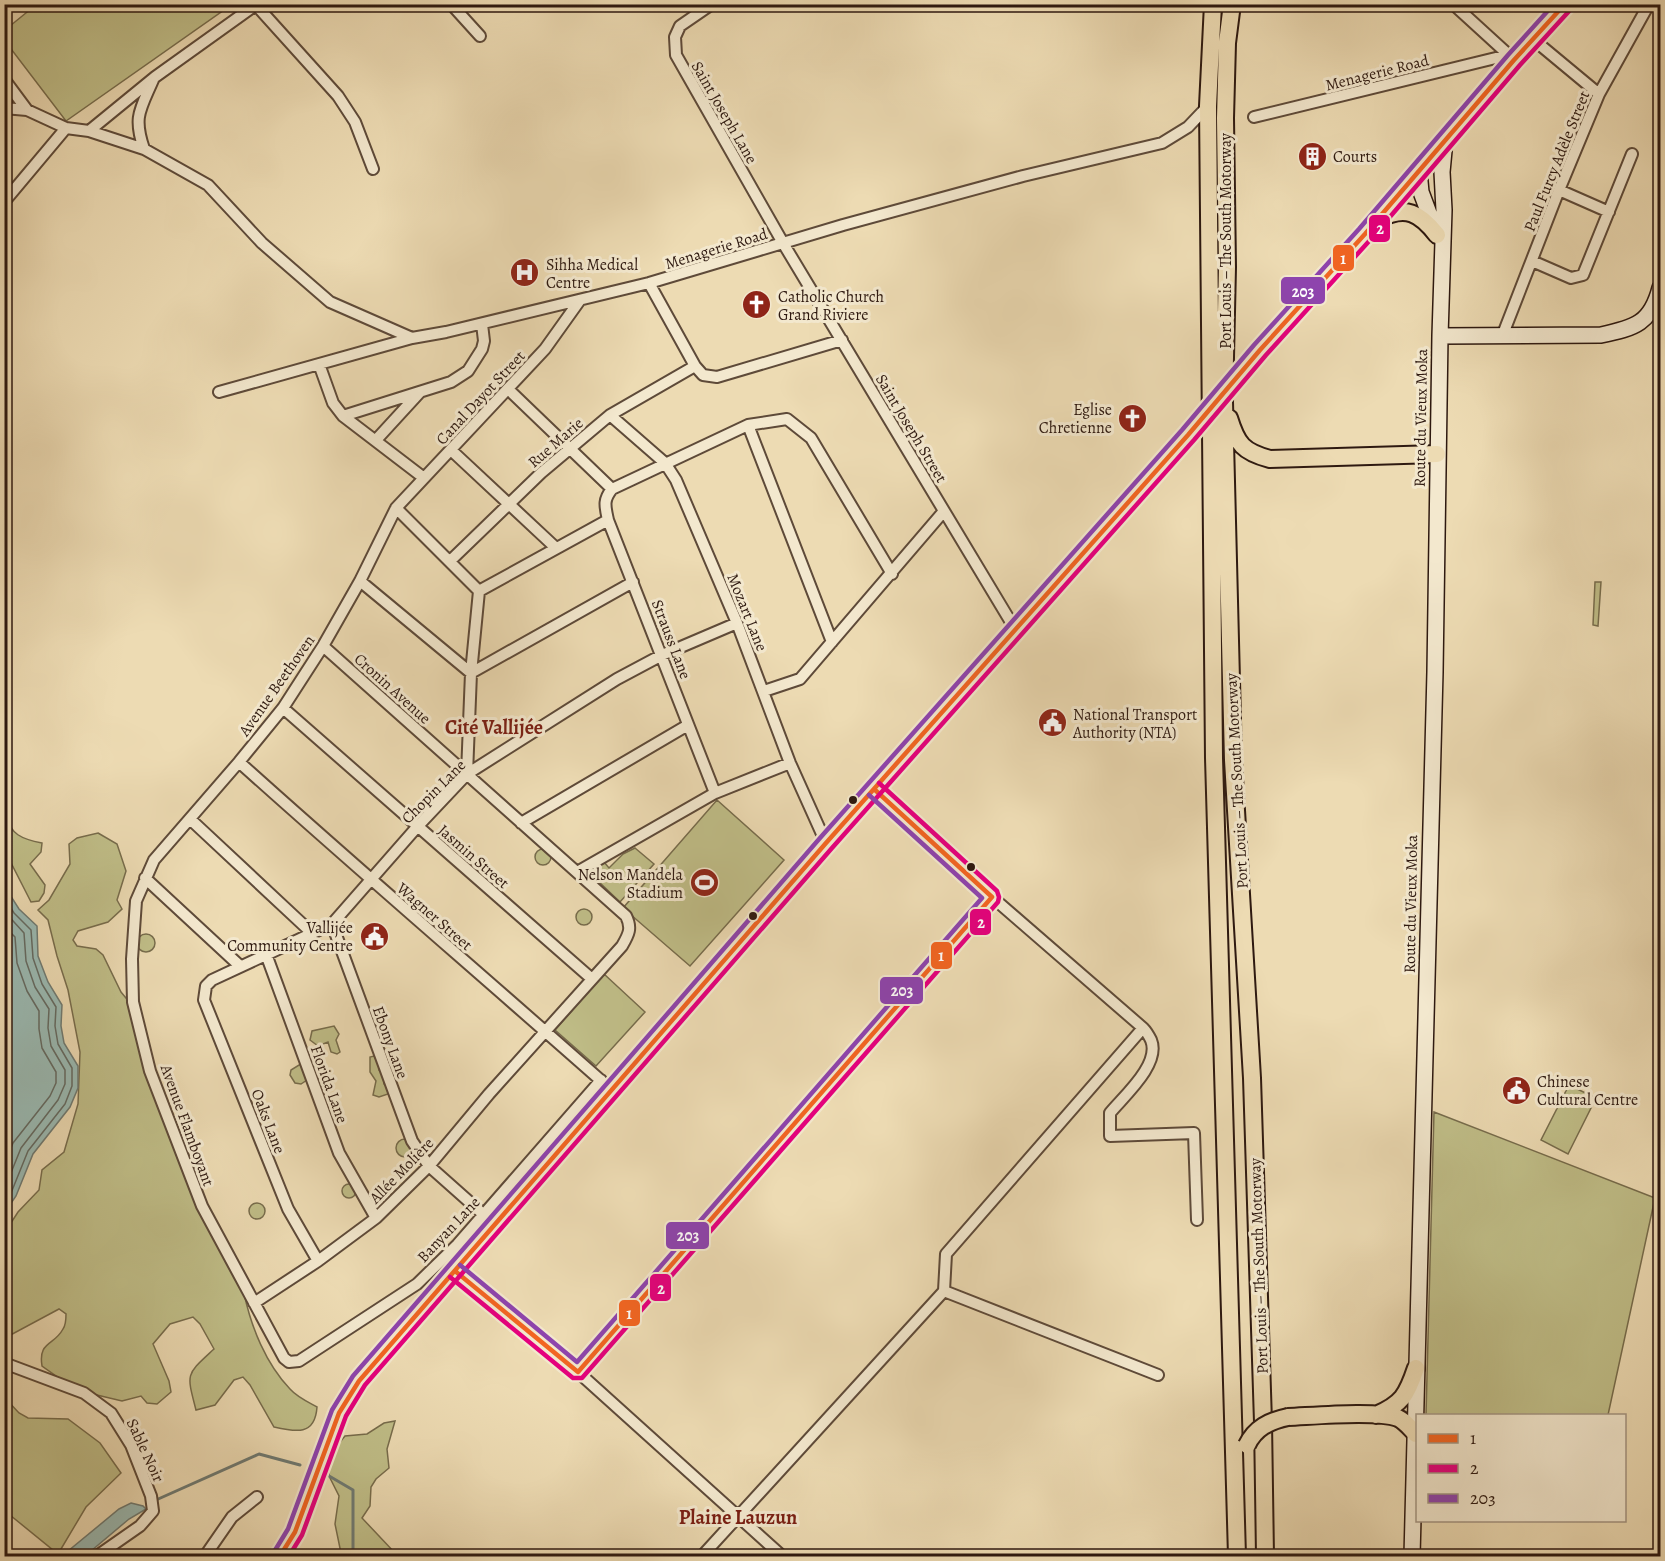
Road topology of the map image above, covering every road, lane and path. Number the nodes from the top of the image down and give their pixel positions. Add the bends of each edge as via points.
1 (451, 4) edge
2 (712, 4) edge
3 (1213, 4) edge
4 (1232, 4) edge
5 (1453, 4) edge
6 (1565, 4) edge
7 (1649, 4) edge
8 (256, 5) edge
9 (480, 36) dead end
10 (1534, 40) junction
11 (1511, 57) junction
12 (155, 77) junction
13 (4, 79) edge
14 (1599, 94) junction
15 (1208, 106) junction
16 (5, 108) edge
17 (27, 110) junction
18 (1254, 117) dead end
19 (66, 128) junction
20 (89, 131) junction
21 (1445, 140) junction
22 (144, 149) junction
23 (1632, 154) dead end
24 (373, 169) dead end
25 (1419, 171) junction
26 (1559, 190) junction
27 (4, 202) edge
28 (1609, 212) junction
29 (1376, 221) junction
30 (1437, 236) junction
31 (783, 243) junction
32 (1443, 252) junction
33 (1532, 261) junction
34 (649, 283) junction
35 (1660, 288) edge
36 (580, 300) junction
37 (482, 324) junction
38 (1503, 334) junction
39 (1440, 336) junction
40 (412, 338) junction
41 (842, 340) junction
42 (319, 364) junction
43 (694, 366) junction
44 (508, 389) junction
45 (219, 392) dead end
46 (420, 392) junction
47 (1224, 402) junction
48 (610, 415) junction
49 (343, 416) junction
50 (748, 425) junction
51 (376, 440) junction
52 (570, 448) junction
53 (451, 450) junction
54 (1437, 454) junction
55 (665, 463) junction
56 (424, 478) junction
57 (609, 493) junction
58 (509, 504) junction
59 (396, 508) junction
60 (944, 511) junction
61 (608, 520) junction
62 (556, 548) junction
63 (450, 561) junction
64 (892, 574) junction
65 (360, 581) junction
66 (633, 582) junction
67 (479, 591) junction
68 (737, 623) junction
69 (1015, 629) junction
70 (832, 642) junction
71 (323, 646) junction
72 (662, 655) junction
73 (471, 673) junction
74 (764, 691) junction
75 (283, 708) junction
76 (688, 725) junction
77 (239, 762) junction
78 (790, 763) junction
79 (467, 774) junction
80 (874, 789) junction
81 (715, 793) junction
82 (190, 819) junction
83 (521, 823) junction
84 (417, 827) junction
85 (826, 843) junction
86 (154, 860) joint
87 (577, 872) junction
88 (145, 878) junction
89 (371, 881) junction
90 (992, 897) junction
91 (332, 924) junction
92 (312, 933) junction
93 (266, 954) junction
94 (240, 966) junction
95 (592, 979) junction
96 (205, 989) joint
97 (1143, 1028) junction
98 (546, 1030) junction
99 (607, 1085) junction
100 (429, 1166) junction
101 (483, 1214) junction
102 (376, 1218) junction
103 (1197, 1220) dead end
104 (318, 1261) junction
105 (455, 1271) junction
106 (944, 1291) junction
107 (254, 1303) junction
108 (289, 1362) joint
109 (4, 1363) edge
110 (1416, 1368) junction
111 (578, 1372) junction
112 (1158, 1374) dead end
113 (1376, 1415) junction
114 (1416, 1443) edge
115 (257, 1497) dead end
116 (738, 1517) junction
117 (97, 1557) edge
118 (205, 1557) edge
119 (280, 1557) edge
120 (702, 1557) edge
121 (782, 1557) edge
122 (1237, 1557) edge
123 (1249, 1557) edge
124 (1265, 1557) edge
125 (1413, 1557) edge

1 - 9 street
2 - 31 street, Saint Joseph Lane via 680,26 675,37 676,55
3 - 15 main road, Port Louis – The South Motorway
4 - 47 main road, Port Louis – The South Motorway via 1225,118
5 - 11 street
6 - 10 main road
7 - 14 street, Paul Furcy Adèle Street
8 - 12 street
8 - 24 street via 338,96 355,122
10 - 11 main road
10 - 14 street
11 - 18 street, Menagerie Road
11 - 21 main road
12 - 20 street
12 - 22 street via 139,110 138,130
13 - 17 street
14 - 26 street, Paul Furcy Adèle Street
15 - 31 street, Menagerie Road via 1188,127 1162,143 1023,176
15 - 122 main road, Port Louis – The South Motorway via 1214,758
16 - 17 street
17 - 19 street
19 - 20 street
19 - 27 street
20 - 22 street
21 - 25 main road
21 - 32 main road, Route du Vieux Moka
22 - 40 street via 207,185 262,243 330,302
23 - 28 street
25 - 29 main road
25 - 30 main road, Route du Vieux Moka via 1421,192
26 - 28 street
26 - 33 street, Paul Furcy Adèle Street
28 - 33 street via 1583,275 1571,278
29 - 30 main road via 1393,214 1411,213
29 - 69 main road, bridge
30 - 32 main road, Route du Vieux Moka
31 - 34 street, Menagerie Road
31 - 41 street, Saint Joseph Street
32 - 39 main road, Route du Vieux Moka
33 - 38 street, Paul Furcy Adèle Street
34 - 36 street, Menagerie Road
34 - 43 street
35 - 38 main road via 1650,314 1620,331 1601,335
36 - 37 street, Menagerie Road
36 - 44 street, Canal Dayot Street via 545,350
37 - 40 street, Menagerie Road
37 - 46 street via 484,341 468,371 452,382
38 - 39 main road
39 - 54 main road, Route du Vieux Moka
40 - 42 street, Menagerie Road
41 - 43 street via 717,377 703,375
41 - 60 street, Saint Joseph Street
42 - 45 street, Menagerie Road
42 - 49 street via 333,403
43 - 48 street, Rue Marie
44 - 52 street
44 - 53 street, Canal Dayot Street
46 - 49 street
46 - 51 street
47 - 54 main road via 1234,435 1242,446 1254,455 1270,459
47 - 124 main road, Port Louis – The South Motorway via 1233,760 1252,1078
48 - 52 street, Rue Marie
48 - 55 street, Mozart Lane
49 - 51 street
50 - 55 street
50 - 64 street via 787,419 811,438
50 - 70 street
51 - 56 street
52 - 57 street
52 - 58 street, Rue Marie
53 - 56 street, Canal Dayot Street
53 - 58 street
54 - 110 main road, Route du Vieux Moka via 1435,672
55 - 57 street
55 - 68 street, Mozart Lane via 676,480
56 - 59 street, Canal Dayot Street
57 - 61 street, Strauss Lane via 604,503
58 - 62 street
58 - 63 street, Rue Marie
59 - 63 street
59 - 65 street, Avenue Beethoven
60 - 64 street
60 - 69 street, Saint Joseph Street
61 - 62 street
61 - 66 street, Strauss Lane
62 - 67 street
63 - 67 street
64 - 70 street
65 - 71 street, Avenue Beethoven
65 - 73 street
66 - 72 street, Strauss Lane
66 - 73 street
67 - 73 street
68 - 72 street, Chopin Lane
68 - 74 street, Mozart Lane
69 - 80 main road
70 - 74 street via 800,679
71 - 75 street, Avenue Beethoven
71 - 79 street, Cronin Avenue
72 - 76 street, Strauss Lane
72 - 79 street, Chopin Lane
73 - 79 street
74 - 78 street, Mozart Lane
75 - 77 street, Avenue Beethoven
75 - 84 street, Jasmin Street
76 - 81 street, Strauss Lane
76 - 83 street
77 - 82 street, Avenue Beethoven
77 - 89 street, Wagner Street
78 - 81 street
78 - 85 street, Mozart Lane
79 - 83 street, Cronin Avenue
79 - 84 street, Chopin Lane
80 - 85 main road
80 - 90 street
81 - 87 street
82 - 86 street, Avenue Beethoven
82 - 92 street
83 - 87 street, Cronin Avenue
84 - 89 street, Chopin Lane
84 - 95 street, Jasmin Street
85 - 99 main road
86 - 88 street, Avenue Flamboyant
87 - 95 street, Cronin Avenue via 630,923 630,933 622,946
88 - 94 street
88 - 107 street, Avenue Flamboyant via 136,902 132,982 150,1071 202,1206
89 - 91 street, Chopin Lane
89 - 98 street, Wagner Street
90 - 97 street
90 - 111 street
91 - 92 street, Chopin Lane
91 - 100 street, Ebony Lane via 412,1141
92 - 93 street, Chopin Lane
93 - 94 street, Chopin Lane
93 - 102 street, Florida Lane via 339,1153
94 - 96 street, Chopin Lane via 212,980
95 - 98 street, Allée Molière
96 - 104 street, Oaks Lane via 204,1000 288,1209
97 - 103 street via 1152,1041 1153,1054 1148,1067 1110,1113 1110,1136 1194,1133
97 - 106 street via 946,1254
98 - 99 street, Wagner Street
98 - 100 street, Allée Molière
99 - 101 street, Banyan Lane
99 - 105 main road
100 - 101 street, Ebony Lane
100 - 102 street, Allée Molière
101 - 108 street, Banyan Lane via 458,1245 417,1284 299,1361
102 - 104 street, Allée Molière
104 - 107 street, Allée Molière
105 - 111 street
105 - 119 main road via 359,1381 339,1413 295,1532
106 - 112 street
106 - 116 street
107 - 108 street, Avenue Flamboyant
109 - 117 street, Sable Noir via 84,1393 111,1413 131,1445 153,1511 140,1526
110 - 113 main road via 1401,1401
110 - 114 main road, Route du Vieux Moka
111 - 116 street
113 - 114 main road via 1397,1418 1407,1425
113 - 123 main road, bridge via 1288,1417 1258,1429 1247,1445 1245,1466
114 - 125 main road, Route du Vieux Moka
115 - 118 street via 232,1517
116 - 120 street
116 - 121 street

